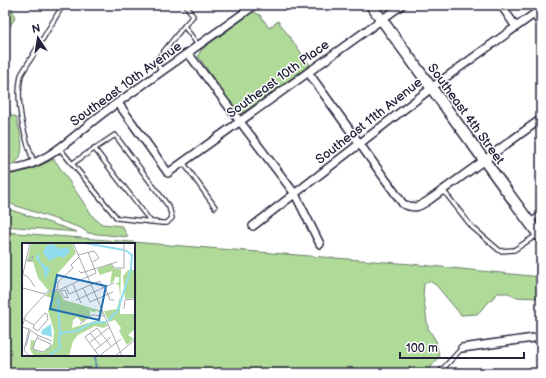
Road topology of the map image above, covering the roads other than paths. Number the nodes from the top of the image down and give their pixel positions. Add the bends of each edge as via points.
1 (63, 5) edge
2 (186, 5) edge
3 (254, 5) edge
4 (371, 5) edge
5 (402, 5) edge
6 (501, 5) edge
7 (541, 10) edge
8 (534, 14) junction
9 (382, 20) junction
10 (541, 24) edge
11 (184, 26) junction
12 (516, 27) junction
13 (198, 46) junction
14 (188, 53) junction
15 (162, 72) junction
16 (308, 72) junction
17 (432, 88) junction
18 (118, 103) junction
19 (541, 119) edge
20 (240, 122) junction
21 (360, 143) junction
22 (94, 148) junction
23 (60, 149) junction
24 (484, 160) junction
25 (183, 162) junction
26 (34, 163) junction
27 (73, 163) junction
28 (5, 170) edge
29 (443, 190) junction
30 (295, 194) junction
31 (215, 207) dead end
32 (541, 214) edge
33 (151, 222) junction
34 (529, 222) junction
35 (253, 226) dead end
36 (540, 236) edge
37 (320, 244) dead end
38 (541, 338) edge
39 (462, 348) joint
40 (438, 373) edge

1 - 26 lane via 21,75 18,86 25,139
2 - 11 lane via 193,16
3 - 13 street, Southeast 10th Avenue
4 - 9 street, Southeast 4th Street
5 - 9 street, Southeast 10th Place
6 - 12 street
7 - 8 street, Southeast 11th Avenue
8 - 10 street
8 - 12 street, Southeast 11th Avenue
9 - 16 street, Southeast 10th Place
9 - 17 street, Southeast 4th Street
11 - 13 lane
11 - 15 lane via 156,61
12 - 17 street, Southeast 11th Avenue
13 - 14 street, Southeast 10th Avenue
14 - 15 street, Southeast 10th Avenue
14 - 20 street
15 - 18 street, Southeast 10th Avenue
16 - 20 street, Southeast 10th Place
16 - 21 street
17 - 21 street, Southeast 11th Avenue
17 - 24 street, Southeast 4th Street
18 - 23 street, Southeast 10th Avenue
18 - 25 street, Southeast 10th Place via 168,173
19 - 24 street
20 - 25 street, Southeast 10th Place
20 - 30 street
21 - 29 street via 403,204 412,208 418,207
21 - 30 street, Southeast 11th Avenue
22 - 27 lane
22 - 33 lane
22 - 33 lane via 111,136 118,137 171,210 172,218 167,222
23 - 26 street, Southeast 10th Avenue
23 - 27 lane
24 - 29 street
24 - 34 street, Southeast 4th Street
25 - 31 lane
26 - 28 street, Southeast 10th Avenue
27 - 33 lane via 114,216 120,219
29 - 36 lane via 472,227 500,251 514,250
30 - 35 street, Southeast 11th Avenue
30 - 37 street
32 - 34 lane
34 - 36 street, Southeast 4th Street
38 - 39 street
39 - 40 lane

